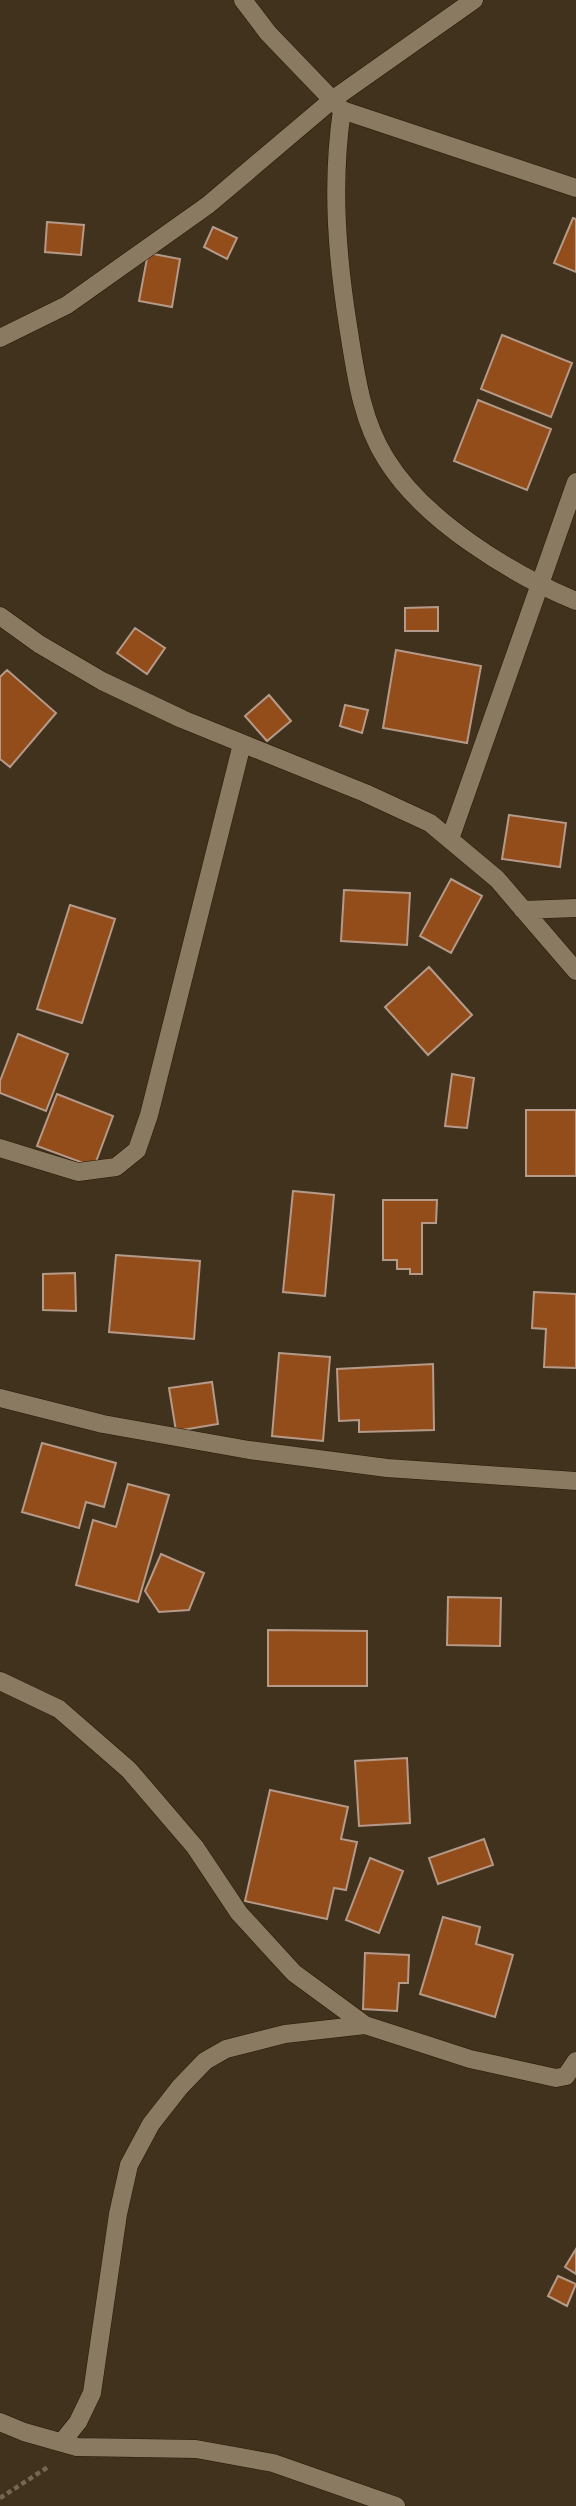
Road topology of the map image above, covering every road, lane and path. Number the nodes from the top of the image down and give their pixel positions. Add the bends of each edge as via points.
1 (243, 0) edge
2 (474, 0) edge
3 (337, 105) junction
4 (576, 188) edge
5 (0, 338) edge
6 (576, 482) edge
7 (538, 585) junction
8 (576, 601) edge
9 (0, 617) edge
10 (242, 744) junction
11 (450, 839) junction
12 (576, 908) edge
13 (523, 910) junction
14 (576, 971) edge
15 (0, 1148) edge
16 (0, 1398) edge
17 (576, 1481) edge
18 (0, 1681) edge
19 (365, 2025) junction
20 (576, 2061) edge
21 (0, 2422) edge
22 (70, 2445) junction
23 (0, 2498) edge
24 (396, 2506) edge

1 - 3 street
2 - 3 street
3 - 4 street
3 - 5 street via 208,205 67,305
3 - 7 street via 339,270 365,417 386,460 415,497 453,529
6 - 7 street
7 - 8 street
7 - 11 street
9 - 10 street via 102,681
10 - 11 street via 376,798 430,823
10 - 15 street via 137,1150 116,1167 78,1172
11 - 13 street via 498,879
12 - 13 street
13 - 14 street
16 - 17 street via 103,1424 248,1450 387,1468
18 - 19 street via 59,1709 129,1770 195,1847 239,1913 294,1973
19 - 20 street via 470,2059 556,2078 572,2071
19 - 22 street via 285,2034 226,2049 205,2061 151,2124 129,2165 92,2393
21 - 22 street
22 - 23 path
22 - 24 street via 196,2449 260,2460

